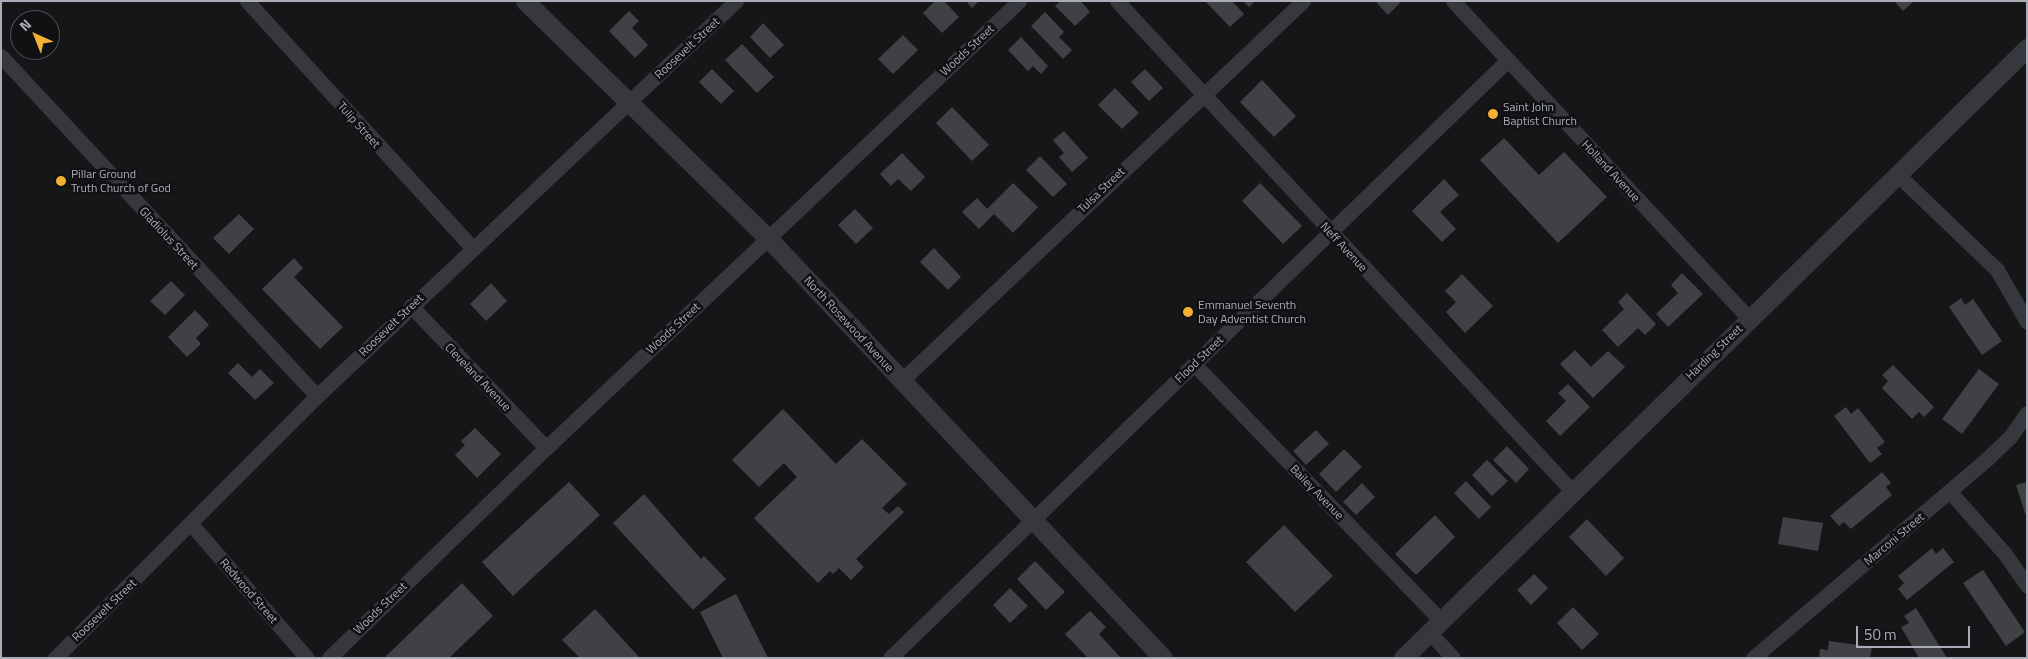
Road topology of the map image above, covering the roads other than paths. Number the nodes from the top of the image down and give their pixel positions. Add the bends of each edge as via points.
1 (247, 1) edge
2 (525, 1) edge
3 (736, 1) edge
4 (1019, 1) edge
5 (1117, 1) edge
6 (1303, 1) edge
7 (1453, 1) edge
8 (2027, 48) edge
9 (1, 56) edge
10 (1508, 60) junction
11 (1204, 92) junction
12 (630, 101) junction
13 (1897, 174) junction
14 (1331, 234) junction
15 (768, 238) junction
16 (472, 247) junction
17 (411, 306) junction
18 (1749, 318) junction
19 (2027, 322) edge
20 (1194, 364) junction
21 (902, 380) junction
22 (317, 396) junction
23 (2027, 413) edge
24 (546, 448) junction
25 (1572, 491) junction
26 (1950, 492) junction
27 (1034, 520) junction
28 (191, 524) junction
29 (2027, 586) edge
30 (1435, 626) junction
31 (55, 658) edge
32 (306, 658) edge
33 (329, 658) edge
34 (890, 658) edge
35 (1163, 658) edge
36 (1402, 658) edge
37 (1453, 658) edge
38 (1753, 658) edge

1 - 16 street, Tulip Street
2 - 12 street, North Rosewood Avenue
3 - 12 street, Roosevelt Street
4 - 15 street, Woods Street
5 - 11 street, Neff Avenue
6 - 11 street, Tulsa Street
7 - 10 street, Holland Avenue
8 - 13 street, Harding Street
9 - 22 street, Gladiolus Street
10 - 14 street, Flood Street
10 - 18 street, Holland Avenue
11 - 14 street, Neff Avenue
11 - 21 street, Tulsa Street
12 - 15 street, North Rosewood Avenue
12 - 16 street, Roosevelt Street
13 - 18 street, Harding Street
13 - 19 street via 1997,270
14 - 20 street, Flood Street
14 - 25 street, Neff Avenue
15 - 21 street, North Rosewood Avenue
15 - 24 street, Woods Street
16 - 17 street, Roosevelt Street
17 - 22 street, Roosevelt Street
17 - 24 street, Cleveland Avenue
18 - 25 street, Harding Street
20 - 27 street, Flood Street
20 - 30 street, Bailey Avenue
21 - 27 street, North Rosewood Avenue
22 - 28 street, Roosevelt Street
23 - 26 street, Marconi Street via 2010,438
24 - 33 street, Woods Street
25 - 30 street, Harding Street
26 - 29 street via 2005,554
26 - 38 street, Marconi Street
27 - 34 street, Flood Street
27 - 35 street, North Rosewood Avenue
28 - 31 street, Roosevelt Street
28 - 32 street, Redwood Street
30 - 36 street, Harding Street
30 - 37 street, Bailey Avenue

